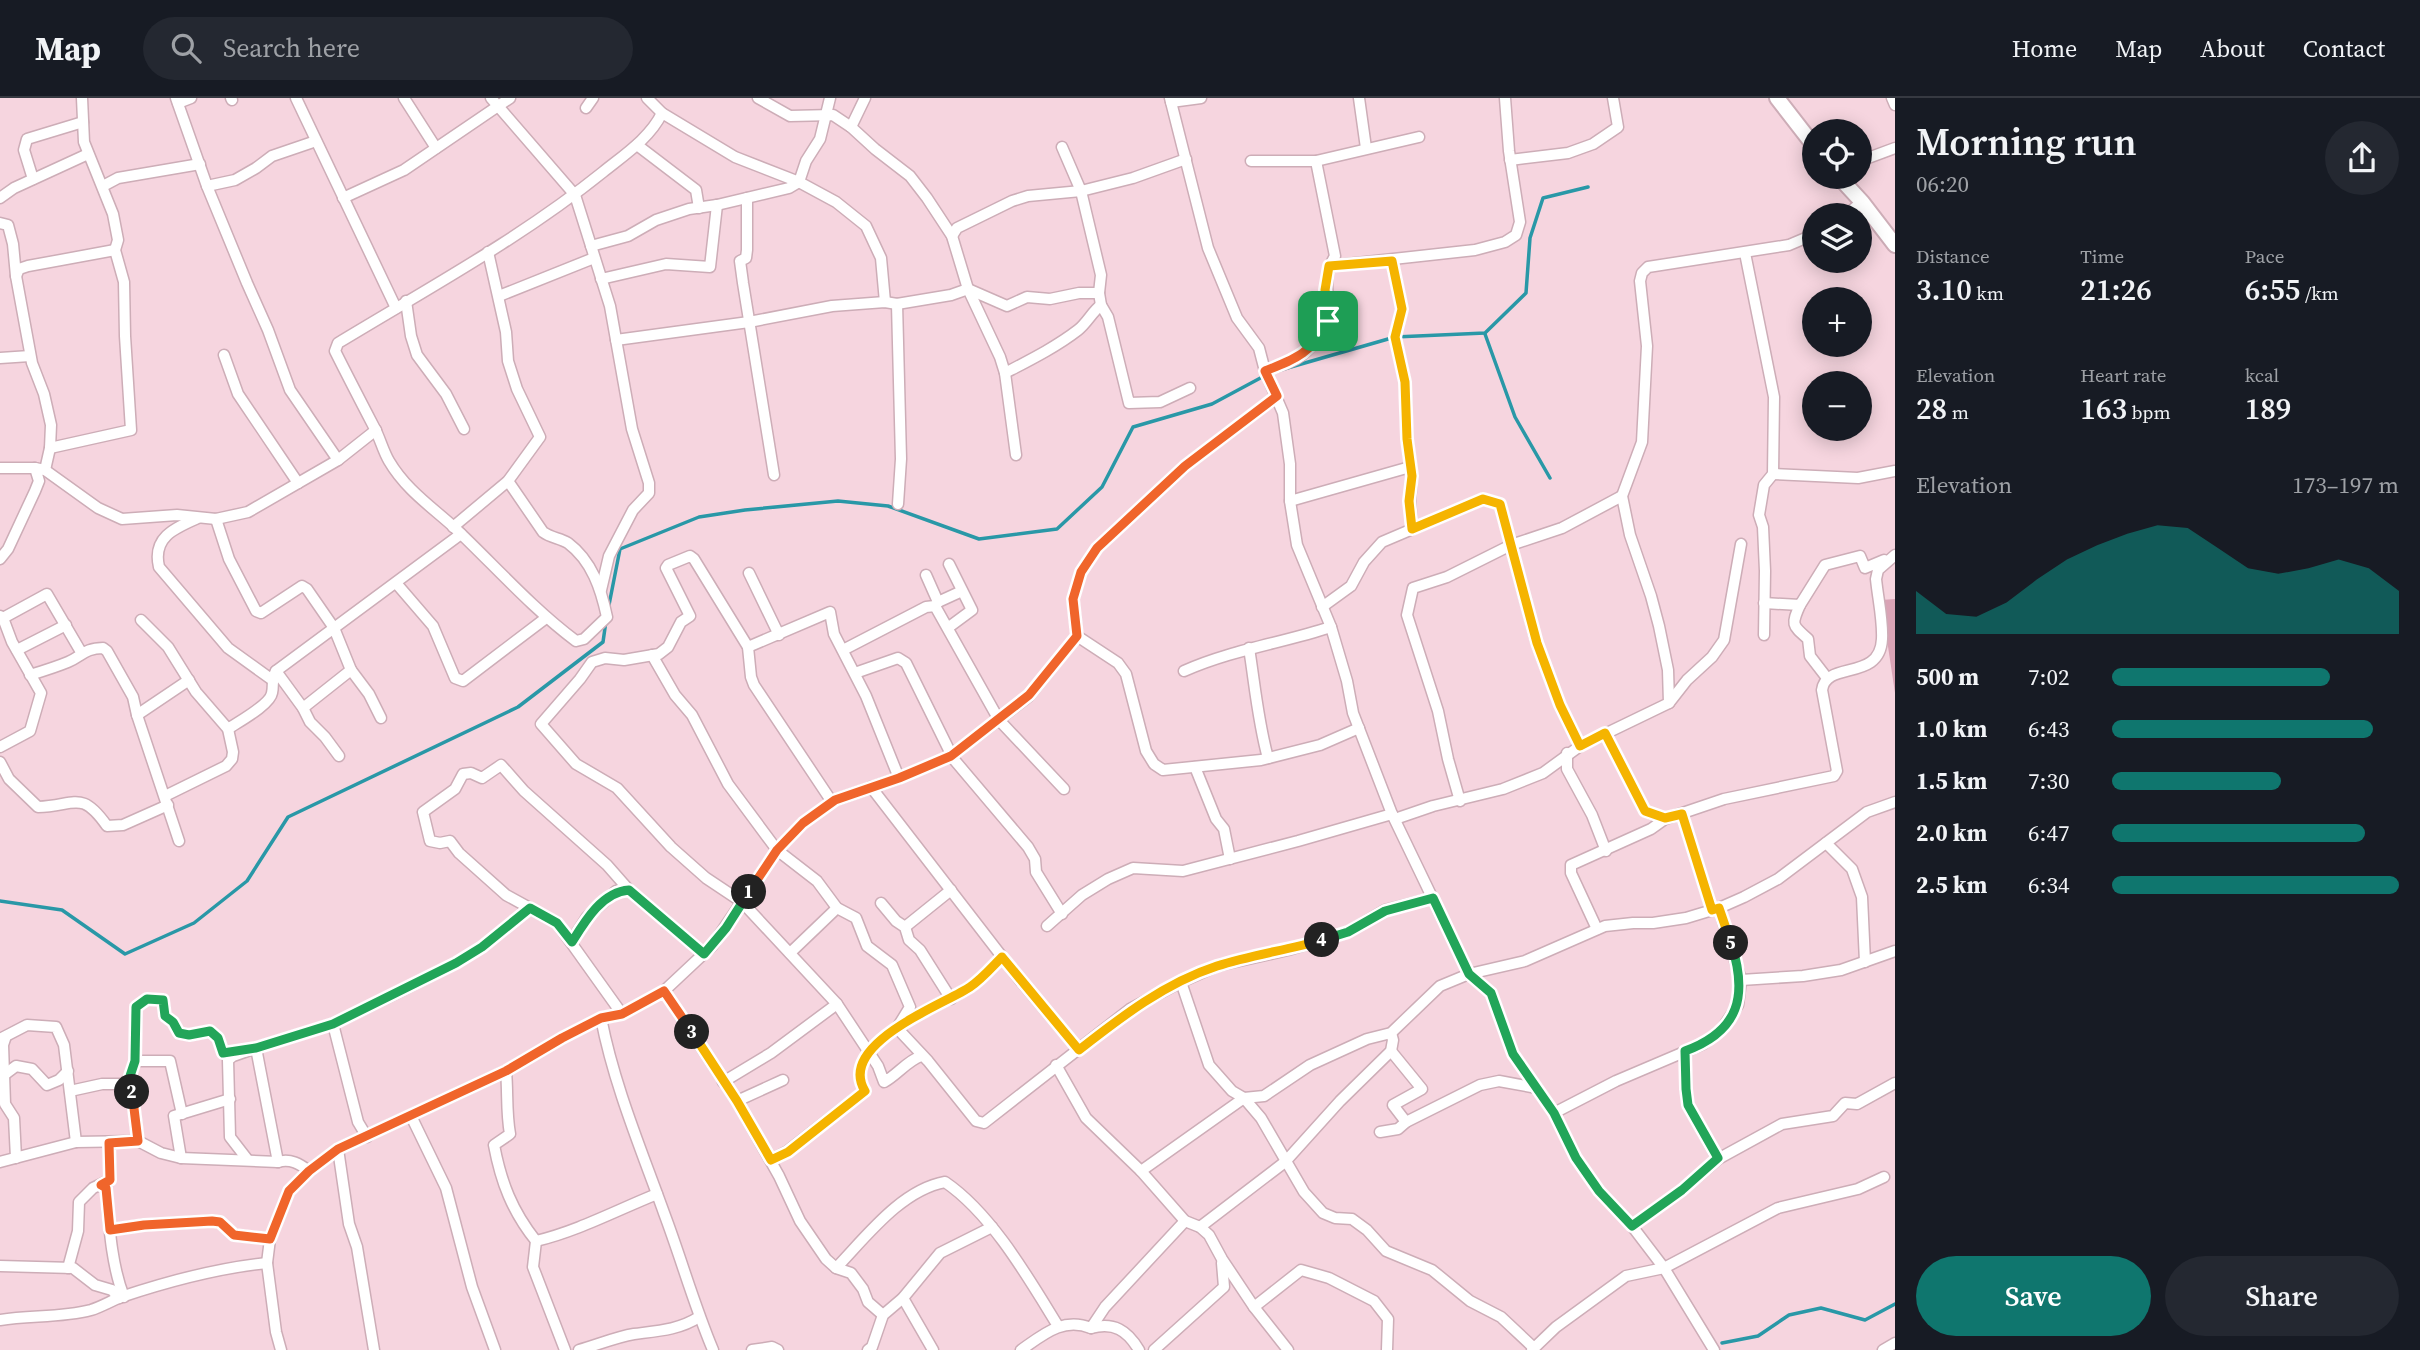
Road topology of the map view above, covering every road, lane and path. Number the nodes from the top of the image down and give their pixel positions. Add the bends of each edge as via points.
1 (82, 98) edge
2 (191, 98) edge
3 (296, 98) edge
4 (404, 98) edge
5 (510, 98) edge
6 (593, 98) edge
7 (647, 98) edge
8 (758, 98) edge
9 (830, 98) edge
10 (865, 98) edge
11 (1201, 98) edge
12 (1359, 98) edge
13 (1505, 98) edge
14 (1613, 98) edge
15 (1777, 98) edge
16 (1892, 98) edge
17 (1171, 100) edge
18 (177, 101) edge
19 (494, 102) edge
20 (1895, 105) edge
21 (586, 108) dead end
22 (663, 113) junction
23 (826, 115) junction
24 (83, 122) junction
25 (851, 127) junction
26 (1802, 130) edge
27 (1419, 137) dead end
28 (316, 141) junction
29 (637, 145) junction
30 (1062, 147) dead end
31 (436, 148) junction
32 (1366, 148) junction
33 (1895, 148) edge
34 (88, 154) junction
35 (1872, 157) edge
36 (1186, 159) junction
37 (1510, 160) junction
38 (1251, 161) dead end
39 (1316, 161) junction
40 (200, 164) junction
41 (33, 179) junction
42 (799, 182) junction
43 (103, 186) junction
44 (207, 186) junction
45 (1850, 189) edge
46 (1081, 191) junction
47 (575, 195) junction
48 (0, 198) edge
49 (343, 198) junction
50 (747, 198) junction
51 (1862, 202) joint
52 (717, 205) junction
53 (699, 208) junction
54 (0, 223) edge
55 (952, 236) junction
56 (1802, 239) edge
57 (1895, 244) edge
58 (591, 246) junction
59 (115, 250) junction
60 (488, 252) junction
61 (1745, 253) junction
62 (594, 258) junction
63 (1392, 261) junction
64 (1329, 266) junction
65 (16, 276) junction
66 (601, 279) junction
67 (968, 289) junction
68 (1099, 293) junction
69 (499, 296) junction
70 (406, 301) junction
71 (885, 302) junction
72 (897, 304) junction
73 (1101, 305) junction
74 (396, 308) junction
75 (750, 322) junction
76 (616, 340) junction
77 (224, 355) dead end
78 (30, 356) junction
79 (0, 358) edge
80 (1005, 373) junction
81 (1267, 375) junction
82 (1189, 388) dead end
83 (1277, 396) junction
84 (464, 429) dead end
85 (376, 430) junction
86 (50, 448) junction
87 (1016, 455) dead end
88 (338, 460) junction
89 (1410, 467) junction
90 (1, 468) edge
91 (40, 469) junction
92 (1895, 471) edge
93 (1773, 474) junction
94 (774, 475) dead end
95 (508, 481) junction
96 (298, 484) junction
97 (1622, 496) junction
98 (1290, 501) junction
99 (898, 504) dead end
100 (198, 517) junction
101 (216, 519) junction
102 (1412, 529) junction
103 (457, 531) junction
104 (1741, 544) dead end
105 (1511, 545) junction
106 (1894, 556) edge
107 (0, 559) edge
108 (948, 564) dead end
109 (749, 573) dead end
110 (926, 575) dead end
111 (396, 583) junction
112 (601, 590) junction
113 (962, 592) junction
114 (1764, 603) junction
115 (936, 604) junction
116 (1800, 605) junction
117 (1322, 607) junction
118 (2, 617) edge
119 (546, 618) junction
120 (141, 620) dead end
121 (66, 625) junction
122 (948, 627) junction
123 (1331, 627) junction
124 (334, 628) junction
125 (779, 635) junction
126 (1764, 635) dead end
127 (1077, 636) junction
128 (748, 647) junction
129 (1249, 649) junction
130 (17, 650) junction
131 (843, 650) junction
132 (81, 652) junction
133 (652, 655) junction
134 (351, 670) junction
135 (1184, 671) dead end
136 (855, 673) junction
137 (30, 675) junction
138 (274, 675) junction
139 (1827, 678) junction
140 (189, 680) junction
141 (1669, 703) junction
142 (303, 708) junction
143 (137, 715) junction
144 (381, 718) dead end
145 (999, 720) junction
146 (1359, 727) junction
147 (228, 729) junction
148 (1605, 733) junction
149 (1580, 746) junction
150 (0, 747) edge
151 (1567, 754) junction
152 (951, 755) junction
153 (340, 756) dead end
154 (1268, 758) junction
155 (1, 765) edge
156 (1195, 768) junction
157 (899, 778) junction
158 (871, 787) junction
159 (1064, 789) dead end
160 (166, 801) junction
161 (1460, 801) junction
162 (832, 802) junction
163 (1895, 802) edge
164 (1682, 814) junction
165 (1393, 816) junction
166 (1665, 818) junction
167 (179, 841) dead end
168 (1826, 843) junction
169 (777, 850) junction
170 (1605, 851) junction
171 (1230, 859) junction
172 (629, 890) junction
173 (951, 890) junction
174 (1433, 898) junction
175 (742, 902) junction
176 (881, 903) dead end
177 (530, 908) junction
178 (837, 908) junction
179 (1716, 909) junction
180 (1062, 914) junction
181 (1047, 926) dead end
182 (905, 927) junction
183 (1597, 929) junction
184 (572, 942) junction
185 (1895, 951) edge
186 (790, 953) junction
187 (704, 954) junction
188 (1002, 957) junction
189 (1865, 962) junction
190 (1469, 974) junction
191 (1741, 980) junction
192 (1181, 982) junction
193 (664, 991) junction
194 (951, 999) junction
195 (837, 1004) junction
196 (622, 1014) junction
197 (601, 1018) junction
198 (333, 1024) junction
199 (897, 1028) junction
200 (1391, 1033) junction
201 (2, 1039) edge
202 (256, 1048) junction
203 (1079, 1050) junction
204 (1391, 1051) junction
205 (1685, 1051) junction
206 (868, 1052) junction
207 (920, 1056) junction
208 (135, 1061) junction
209 (1056, 1065) junction
210 (68, 1071) junction
211 (506, 1071) junction
212 (4, 1075) junction
213 (783, 1080) dead end
214 (723, 1082) junction
215 (1895, 1083) edge
216 (131, 1084) junction
217 (1537, 1088) junction
218 (71, 1091) junction
219 (3, 1097) edge
220 (1244, 1098) junction
221 (230, 1100) junction
222 (737, 1101) junction
223 (1554, 1113) junction
224 (182, 1114) junction
225 (411, 1116) junction
226 (1406, 1122) junction
227 (1380, 1132) dead end
228 (367, 1137) junction
229 (138, 1141) junction
230 (76, 1142) junction
231 (109, 1143) junction
232 (338, 1149) junction
233 (16, 1158) junction
234 (181, 1158) junction
235 (1718, 1158) junction
236 (247, 1159) junction
237 (771, 1160) junction
238 (0, 1162) edge
239 (278, 1162) junction
240 (1285, 1162) junction
241 (309, 1171) junction
242 (1141, 1171) junction
243 (1884, 1177) dead end
244 (101, 1185) junction
245 (657, 1194) junction
246 (1185, 1221) junction
247 (1632, 1226) junction
248 (992, 1227) junction
249 (1200, 1227) junction
250 (110, 1230) junction
251 (270, 1239) junction
252 (536, 1241) junction
253 (1222, 1259) junction
254 (267, 1263) junction
255 (0, 1266) edge
256 (68, 1268) junction
257 (836, 1268) junction
258 (1664, 1268) junction
259 (121, 1297) junction
260 (903, 1298) junction
261 (1254, 1307) junction
262 (883, 1315) junction
263 (699, 1317) junction
264 (0, 1320) edge
265 (1058, 1326) junction
266 (1091, 1328) junction
267 (1895, 1343) edge
268 (1533, 1349) edge
269 (281, 1350) edge
270 (374, 1350) edge
271 (495, 1350) edge
272 (565, 1350) edge
273 (579, 1350) edge
274 (713, 1350) edge
275 (752, 1350) edge
276 (778, 1350) edge
277 (868, 1350) edge
278 (933, 1350) edge
279 (1021, 1350) edge
280 (1139, 1350) edge
281 (1154, 1350) edge
282 (1288, 1350) edge
283 (1387, 1350) edge
284 (1714, 1350) edge
285 (1883, 1350) edge

1 - 24 street
2 - 18 street
3 - 28 street
4 - 31 street
5 - 19 street
6 - 21 street
7 - 22 street
8 - 23 street via 789,116
9 - 23 street
10 - 25 street
11 - 17 street
12 - 32 street
13 - 37 street
14 - 37 street via 1618,127 1593,144 1568,153
15 - 26 main road
16 - 20 street
17 - 36 street
18 - 40 street
19 - 31 street
19 - 47 street
22 - 29 street
22 - 42 street via 734,157
23 - 25 street
23 - 42 street
24 - 34 street
24 - 41 street via 27,139 24,150
25 - 55 street via 910,176
27 - 32 street
28 - 44 street via 272,156 235,180
28 - 49 street
29 - 47 street
29 - 53 street via 696,190
30 - 46 street
31 - 49 street via 404,170
32 - 39 street
33 - 35 street
34 - 41 street
34 - 43 street
36 - 46 street
36 - 81 street via 1208,248 1237,318 1259,348
37 - 63 street via 1520,222 1516,235 1475,250
38 - 39 street
39 - 64 street via 1335,256
40 - 43 street via 118,178
40 - 44 street
41 - 48 street
42 - 50 street
42 - 71 street via 836,202 866,226 881,258
43 - 59 street via 118,240
44 - 88 street via 290,390
45 - 51 main road
46 - 55 street via 1012,201 957,228
46 - 68 street via 1101,275
47 - 58 street
47 - 60 street
49 - 74 street
50 - 52 street
50 - 75 street via 747,250 740,261
51 - 57 main road
52 - 53 street
52 - 66 street via 710,267 666,264
53 - 58 street
54 - 65 street via 8,225
55 - 67 street
56 - 61 street
58 - 62 street
59 - 65 street via 28,266
59 - 86 street via 124,282 131,430
60 - 69 street
60 - 70 street
61 - 93 street via 1773,397
61 - 97 street via 1648,267 1642,273 1647,346 1642,442
62 - 66 street
62 - 69 street
63 - 64 street
63 - 89 street via 1402,309 1395,337 1405,382
64 - 81 street via 1325,290 1330,313 1321,334 1300,358
65 - 78 street
66 - 76 street
67 - 68 street via 1007,306 1027,297
67 - 72 street
67 - 80 street
68 - 73 street
69 - 95 street via 508,361 540,437
70 - 74 street
70 - 84 street via 417,355 446,394
71 - 72 street
71 - 75 street via 832,306
72 - 99 street
73 - 80 street via 1058,344
73 - 82 street via 1129,403 1160,402
74 - 85 street via 338,343 335,351
75 - 76 street
75 - 94 street
76 - 112 street via 649,493 633,510 609,556
77 - 96 street via 239,394
78 - 79 street
78 - 86 street via 51,425
80 - 87 street
81 - 83 street
83 - 98 street via 1290,464
83 - 127 street via 1185,466 1097,548 1081,572 1073,599
85 - 88 street
85 - 103 street via 388,460 407,487
86 - 91 street
88 - 96 street
89 - 98 street
89 - 102 street
90 - 91 street
91 - 100 street via 122,519
91 - 107 street via 35,491
92 - 93 street via 1858,478
93 - 114 street via 1764,485 1759,515
95 - 103 street
95 - 112 street via 543,532 570,544
96 - 101 street via 248,512
97 - 105 street via 1562,528
97 - 141 street via 1659,626
98 - 117 street via 1297,545
100 - 101 street
100 - 138 street via 160,542 159,566 228,648
101 - 124 street via 229,559 257,611 261,613 302,586
102 - 105 street via 1483,499 1500,504
102 - 117 street via 1381,542 1351,586
103 - 111 street
103 - 119 street
104 - 141 street via 1724,640
105 - 149 street via 1537,643
105 - 161 street via 1447,577 1413,588 1407,615 1438,711
106 - 116 street via 1866,568 1860,556 1825,565
106 - 139 street via 1878,570 1876,579 1882,640 1878,655 1864,668
108 - 113 street
109 - 125 street
110 - 115 street
111 - 119 street via 433,626 455,678 463,681
111 - 124 street
112 - 119 street via 607,617 584,639 576,641
113 - 115 street
113 - 122 street via 972,610
114 - 116 street
114 - 126 street
115 - 122 street
115 - 131 street
116 - 139 street via 1794,627 1808,639 1810,656
117 - 123 street
118 - 121 street via 47,594
118 - 130 street
120 - 140 street via 168,647
121 - 130 street
121 - 132 street
122 - 145 street
123 - 129 street
123 - 146 street
124 - 134 street
124 - 138 street
125 - 128 street
125 - 131 street via 830,612
127 - 145 street via 1029,695
127 - 156 street via 1118,663 1126,674 1146,751 1154,764 1163,770
128 - 133 street via 690,556 666,568 690,616 681,622 668,647
128 - 162 street via 754,685
129 - 135 street
129 - 154 street
130 - 137 street
131 - 136 street
132 - 137 street via 70,661
132 - 143 street via 107,651 133,697
133 - 169 street via 692,715 728,784
133 - 175 street via 592,662 541,723 576,764 617,788 671,847
134 - 142 street
134 - 144 street
136 - 152 street via 898,658 906,663
136 - 157 street
137 - 150 street via 41,693 35,721 30,731
138 - 142 street
138 - 147 street via 269,702
139 - 164 street via 1822,690 1837,771 1833,776 1724,799
140 - 143 street
140 - 147 street
141 - 148 street
142 - 153 street
143 - 160 street
145 - 152 street
145 - 159 street
146 - 154 street via 1320,745
146 - 165 street
147 - 160 street via 233,752 226,766
148 - 149 street
148 - 166 street via 1645,811
149 - 151 street
151 - 161 street via 1543,773
151 - 170 street via 1567,769
152 - 157 street
152 - 180 street via 1028,846 1036,872
154 - 156 street
155 - 160 street via 38,807 79,800 107,826 122,825
156 - 171 street via 1224,829
157 - 158 street
158 - 162 street
158 - 173 street
160 - 167 street
161 - 165 street
162 - 169 street
163 - 168 street via 1867,812
164 - 166 street
164 - 179 street
165 - 171 street
165 - 174 street
166 - 170 street
168 - 179 street via 1778,879
168 - 189 street via 1852,869 1862,897
169 - 175 street
169 - 178 street via 817,881
170 - 183 street via 1571,865
171 - 180 street via 1183,871 1133,868 1082,895
172 - 177 street via 501,765 482,778 463,774 455,789 423,812 430,841 450,841 506,895
172 - 184 street via 615,891 587,917
172 - 187 street
173 - 182 street
173 - 188 street
174 - 190 street
174 - 192 street via 1385,911 1348,932 1217,966
175 - 186 street
175 - 187 street
176 - 182 street
177 - 184 street via 557,923
177 - 198 street via 456,963
178 - 186 street
178 - 199 street via 856,918 867,946 892,965 910,1007
179 - 183 street via 1686,918
179 - 191 street
180 - 181 street
182 - 194 street via 909,940
183 - 190 street via 1525,961
184 - 196 street
185 - 189 street
186 - 195 street
187 - 193 street
188 - 194 street
188 - 203 street
189 - 191 street via 1803,976
190 - 200 street via 1440,986
190 - 217 street via 1491,993 1513,1054
191 - 205 street via 1738,1005 1722,1029
192 - 203 street via 1130,1009
192 - 220 street via 1209,1065
193 - 196 street
193 - 214 street
194 - 199 street
195 - 206 street
195 - 214 street
196 - 197 street
197 - 211 street
197 - 245 street via 608,1054
198 - 202 street
198 - 228 street via 358,1122
199 - 206 street
199 - 207 street
200 - 204 street
200 - 220 street via 1310,1066 1264,1096
201 - 210 street via 27,1025 55,1027 64,1045
201 - 212 street
202 - 208 street via 223,1053 210,1031 179,1033 165,1016 163,1000 147,999 136,1007
202 - 221 street via 228,1060
202 - 239 street
203 - 209 street
204 - 226 street via 1422,1089 1393,1105
204 - 240 street
205 - 223 street
205 - 235 street via 1688,1105
206 - 207 street via 884,1082
206 - 237 street via 859,1074 865,1091 788,1152
207 - 209 street via 976,1121 984,1123
208 - 216 street
208 - 224 street via 170,1061
209 - 242 street via 1086,1118
210 - 212 street via 47,1085 32,1069 16,1066
210 - 218 street
211 - 225 street
211 - 252 street via 510,1134 494,1145 500,1180
212 - 219 street
213 - 222 street
214 - 222 street
215 - 235 street via 1857,1104 1845,1104 1833,1116 1782,1124
216 - 218 street
216 - 229 street
217 - 223 street
217 - 226 street via 1499,1081 1480,1085
218 - 230 street
219 - 233 street via 14,1118
220 - 240 street via 1261,1118
220 - 242 street
221 - 224 street
221 - 236 street via 230,1137
222 - 237 street
223 - 247 street via 1576,1158
224 - 234 street via 174,1116
225 - 228 street
225 - 271 street via 446,1188 472,1287
226 - 227 street via 1398,1129
228 - 232 street
229 - 231 street
229 - 234 street
230 - 231 street
230 - 233 street
231 - 244 street via 110,1180
232 - 241 street
232 - 270 street
233 - 238 street
234 - 236 street
235 - 247 street
236 - 239 street
237 - 257 street via 800,1221
239 - 241 street via 300,1164
240 - 249 street
240 - 268 street via 1323,1213 1352,1219 1386,1251 1432,1270 1470,1301 1501,1317
241 - 251 street via 289,1191
242 - 246 street
243 - 258 street via 1858,1189 1778,1208
244 - 250 street via 106,1188
244 - 256 street via 79,1202 78,1231
245 - 252 street via 563,1235
245 - 263 street
246 - 249 street
246 - 266 street
247 - 258 street
248 - 257 street via 952,1186 934,1184 900,1205
248 - 260 street via 940,1253
248 - 265 street
249 - 253 street
250 - 251 street via 212,1221 234,1235
250 - 259 street
251 - 254 street
252 - 272 street via 533,1267
253 - 261 street
253 - 281 street via 1224,1287
254 - 259 street via 227,1267
254 - 269 street
255 - 256 street
256 - 259 street
257 - 262 street via 851,1273
258 - 268 street via 1626,1276
258 - 284 street
259 - 264 street via 83,1311
260 - 262 street
260 - 278 street
261 - 282 street
261 - 283 street via 1301,1270 1329,1278 1374,1301 1388,1319
262 - 277 street
263 - 273 street via 687,1325
263 - 274 street
265 - 266 street via 1077,1323
265 - 279 street
266 - 280 street via 1106,1324 1118,1328
267 - 285 street
275 - 276 street

